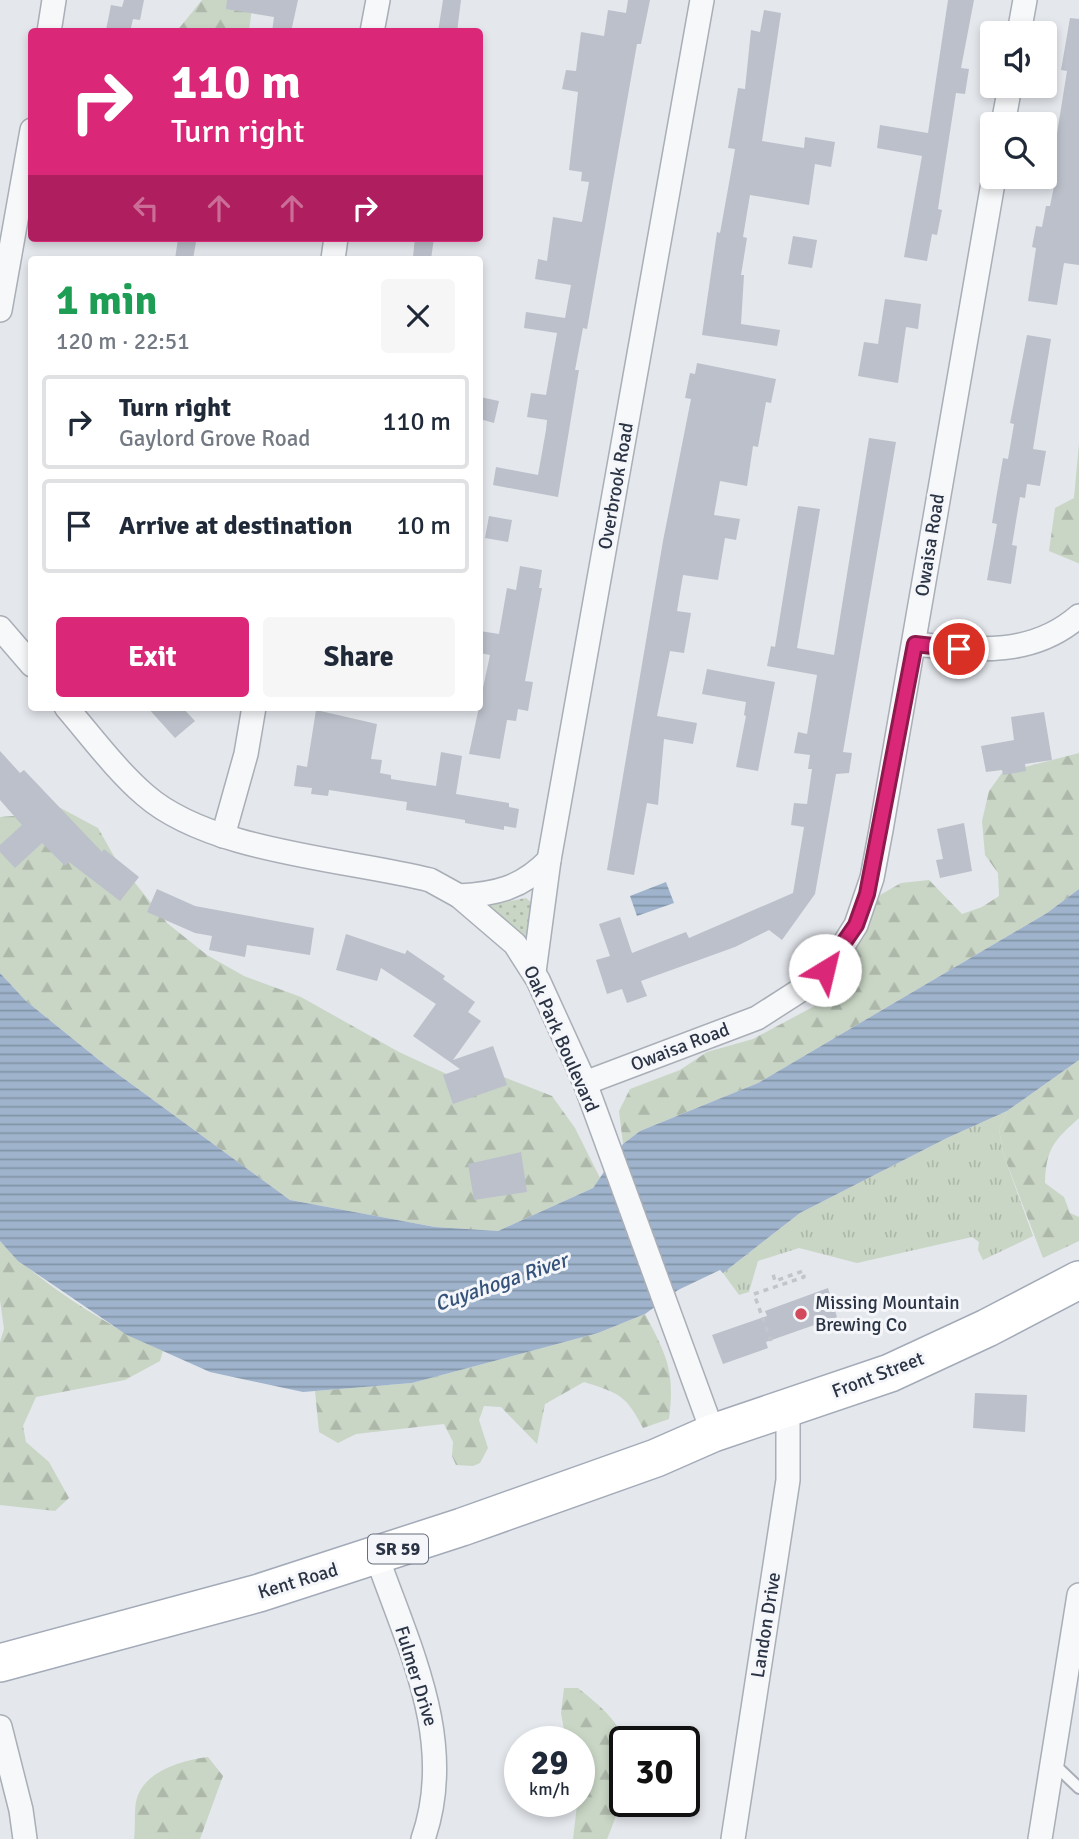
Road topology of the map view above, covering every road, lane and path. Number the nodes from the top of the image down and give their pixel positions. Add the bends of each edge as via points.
1 (54, 0) edge
2 (378, 0) edge
3 (702, 0) edge
4 (1026, 0) edge
5 (1022, 21) edge
6 (50, 28) edge
7 (373, 28) edge
8 (28, 152) edge
9 (992, 189) edge
10 (0, 310) edge
11 (1079, 617) edge
12 (0, 628) edge
13 (915, 644) junction
14 (28, 660) edge
15 (70, 711) edge
16 (253, 711) edge
17 (223, 836) junction
18 (549, 860) junction
19 (459, 896) junction
20 (534, 972) junction
21 (585, 1083) junction
22 (773, 1274) dead end
23 (1079, 1280) edge
24 (771, 1341) dead end
25 (788, 1410) junction
26 (713, 1433) junction
27 (377, 1557) junction
28 (1079, 1595) edge
29 (0, 1663) edge
30 (0, 1727) edge
31 (1052, 1762) junction
32 (1079, 1787) edge
33 (25, 1839) edge
34 (423, 1839) edge
35 (733, 1839) edge
36 (1040, 1839) edge

1 - 6 street
2 - 7 street
3 - 18 street, Overbrook Road
4 - 5 street
8 - 10 street
9 - 13 street, Owaisa Road
11 - 13 street via 1056,633 1020,647 986,651
12 - 14 street
13 - 21 street, Owaisa Road via 872,878 856,925 837,955 810,984 766,1013
15 - 17 street, Oak Park Boulevard via 145,795
16 - 17 street
17 - 19 street, Oak Park Boulevard via 430,880
18 - 19 street via 518,886 499,893
18 - 20 street, Overbrook Road
19 - 20 street, Oak Park Boulevard via 515,944
20 - 21 street, Oak Park Boulevard
21 - 26 street, Oak Park Boulevard
22 - 24 path via 775,1281 803,1271 804,1277 754,1294
23 - 25 main road, Front Street / SR 59 via 915,1363
25 - 26 main road, Kent Road / SR 59
25 - 35 street, Landon Drive via 788,1480
26 - 27 main road, Kent Road / SR 59 via 656,1458
27 - 29 main road, Kent Road / SR 59
27 - 34 street, Fulmer Drive via 430,1713 436,1764
28 - 31 street
30 - 33 street
31 - 32 lane
31 - 36 street

